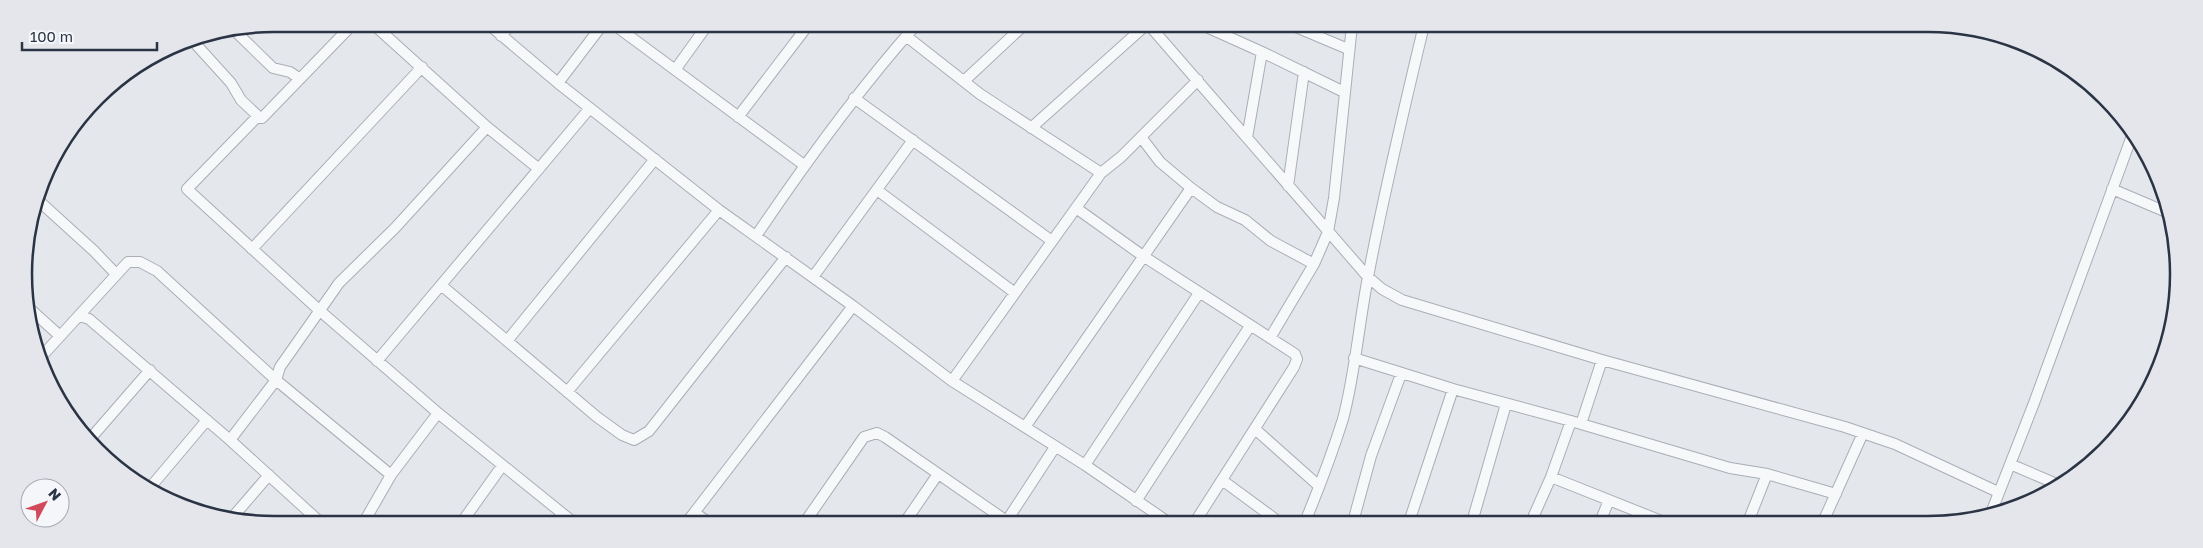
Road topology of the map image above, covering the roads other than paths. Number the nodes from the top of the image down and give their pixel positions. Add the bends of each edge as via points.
1 (345, 32) edge
2 (382, 32) edge
3 (497, 32) edge
4 (505, 32) edge
5 (597, 32) edge
6 (624, 32) edge
7 (702, 32) edge
8 (803, 32) edge
9 (910, 32) edge
10 (1016, 32) edge
11 (1139, 32) edge
12 (1153, 32) edge
13 (1218, 32) edge
14 (1308, 32) edge
15 (1351, 32) edge
16 (1422, 32) edge
17 (239, 35) edge
18 (502, 36) junction
19 (906, 36) junction
20 (197, 45) edge
21 (1348, 49) junction
22 (1262, 52) junction
23 (422, 67) junction
24 (675, 70) junction
25 (1304, 72) junction
26 (300, 79) junction
27 (1198, 80) junction
28 (964, 81) junction
29 (558, 83) junction
30 (1344, 92) junction
31 (854, 98) junction
32 (590, 108) junction
33 (738, 116) junction
34 (257, 117) junction
35 (487, 127) junction
36 (1031, 128) junction
37 (1140, 136) junction
38 (1247, 138) junction
39 (913, 140) junction
40 (2130, 140) edge
41 (655, 159) junction
42 (804, 165) junction
43 (539, 169) junction
44 (1101, 173) junction
45 (1288, 186) junction
46 (1191, 188) junction
47 (2112, 189) junction
48 (877, 190) junction
49 (43, 205) edge
50 (1076, 208) junction
51 (719, 210) junction
52 (2162, 210) edge
53 (1328, 232) junction
54 (756, 236) junction
55 (1052, 241) junction
56 (252, 249) junction
57 (1143, 256) junction
58 (786, 257) junction
59 (1314, 264) junction
60 (116, 274) junction
61 (813, 277) junction
62 (1368, 277) junction
63 (441, 285) junction
64 (1015, 293) junction
65 (1199, 293) junction
66 (853, 306) junction
67 (319, 310) junction
68 (36, 314) edge
69 (80, 316) junction
70 (1250, 326) junction
71 (60, 336) junction
72 (1270, 338) junction
73 (507, 341) junction
74 (45, 352) edge
75 (1354, 358) junction
76 (1602, 360) junction
77 (377, 361) junction
78 (150, 370) junction
79 (1401, 374) junction
80 (276, 380) junction
81 (952, 380) junction
82 (1453, 389) junction
83 (566, 392) junction
84 (1506, 404) junction
85 (438, 414) junction
86 (207, 420) junction
87 (1576, 423) junction
88 (1025, 427) junction
89 (1255, 429) junction
90 (1863, 433) junction
91 (94, 435) edge
92 (230, 440) junction
93 (1055, 447) junction
94 (2010, 464) junction
95 (1085, 465) junction
96 (502, 466) junction
97 (269, 474) junction
98 (938, 474) junction
99 (1767, 474) junction
100 (392, 475) junction
101 (1551, 477) junction
102 (1222, 480) junction
103 (2052, 482) edge
104 (154, 483) edge
105 (1319, 486) junction
106 (1998, 492) junction
107 (1836, 494) junction
108 (1609, 500) junction
109 (1136, 501) junction
110 (1993, 507) edge
111 (237, 512) edge
112 (694, 514) joint
113 (314, 516) edge
114 (368, 516) edge
115 (466, 516) edge
116 (558, 516) edge
117 (698, 516) edge
118 (809, 516) edge
119 (909, 516) edge
120 (998, 516) edge
121 (1011, 516) edge
122 (1159, 516) edge
123 (1198, 516) edge
124 (1271, 516) edge
125 (1307, 516) edge
126 (1355, 516) edge
127 (1411, 516) edge
128 (1474, 516) edge
129 (1534, 516) edge
130 (1602, 516) edge
131 (1649, 516) edge
132 (1750, 516) edge
133 (1826, 516) edge

1 - 26 street
2 - 23 street
3 - 18 street
4 - 18 street
5 - 29 street
6 - 24 street
7 - 24 street
8 - 33 street
9 - 19 street
10 - 28 street
11 - 36 street
12 - 27 street
13 - 22 street
14 - 21 street
15 - 21 street
16 - 62 street via 1395,143
17 - 26 street via 273,68 290,72
18 - 29 street
19 - 28 street
19 - 31 street
20 - 34 street via 232,83 241,100
21 - 30 street
22 - 25 street
22 - 38 street
23 - 35 street
23 - 56 street
24 - 33 street
25 - 30 street
25 - 45 street
26 - 34 street via 262,118
27 - 37 street
27 - 38 street
28 - 36 street
29 - 32 street
30 - 53 street
31 - 39 street
31 - 42 street
32 - 41 street
32 - 43 street
33 - 42 street
34 - 56 street via 187,189
35 - 43 street
35 - 67 street via 395,228 339,283
36 - 44 street
37 - 44 street
37 - 46 street via 1160,162
38 - 45 street
39 - 48 street
39 - 55 street
40 - 47 street
41 - 51 street
41 - 73 street
42 - 54 street
43 - 63 street
44 - 50 street
45 - 53 street
46 - 57 street
46 - 59 street
47 - 52 street
47 - 94 street
48 - 61 street
48 - 64 street
49 - 60 street
50 - 55 street
50 - 57 street
51 - 54 street
51 - 83 street
53 - 59 street
53 - 62 street
54 - 58 street
55 - 64 street
56 - 67 street
57 - 65 street
57 - 88 street
58 - 61 street
58 - 83 street via 644,435 629,439
59 - 72 street
60 - 69 street
60 - 80 street via 128,262 134,261 157,271
61 - 66 street
62 - 75 street
62 - 76 street via 1402,300
63 - 73 street
63 - 77 street
64 - 81 street
65 - 70 street
65 - 95 street
66 - 81 street
66 - 112 street
67 - 77 street
67 - 80 street via 280,367
68 - 71 street
69 - 71 street
69 - 78 street via 89,319
70 - 72 street
70 - 109 street
71 - 74 street
72 - 89 street via 1295,354 1297,359
73 - 83 street
75 - 79 street
75 - 105 street via 1342,419
76 - 87 street
76 - 90 street
77 - 85 street
78 - 86 street
78 - 91 street
79 - 82 street
79 - 126 street via 1371,456
80 - 92 street
80 - 100 street
81 - 88 street
82 - 84 street
82 - 127 street
84 - 87 street
84 - 128 street
85 - 96 street
85 - 100 street
86 - 92 street
86 - 104 street
87 - 99 street via 1730,468
87 - 101 street
88 - 93 street
89 - 102 street
89 - 105 street
90 - 106 street via 1895,444
90 - 107 street
92 - 97 street
93 - 95 street
93 - 121 street
94 - 103 street
94 - 106 street
95 - 109 street
96 - 115 street
96 - 116 street
97 - 111 street
97 - 113 street
98 - 118 street via 885,437 870,434 864,437
98 - 119 street
98 - 120 street
99 - 107 street
99 - 132 street
100 - 114 street
101 - 108 street
101 - 129 street
102 - 123 street
102 - 124 street
105 - 125 street
106 - 110 street
107 - 133 street
108 - 130 street
108 - 131 street
109 - 122 street
112 - 117 street

